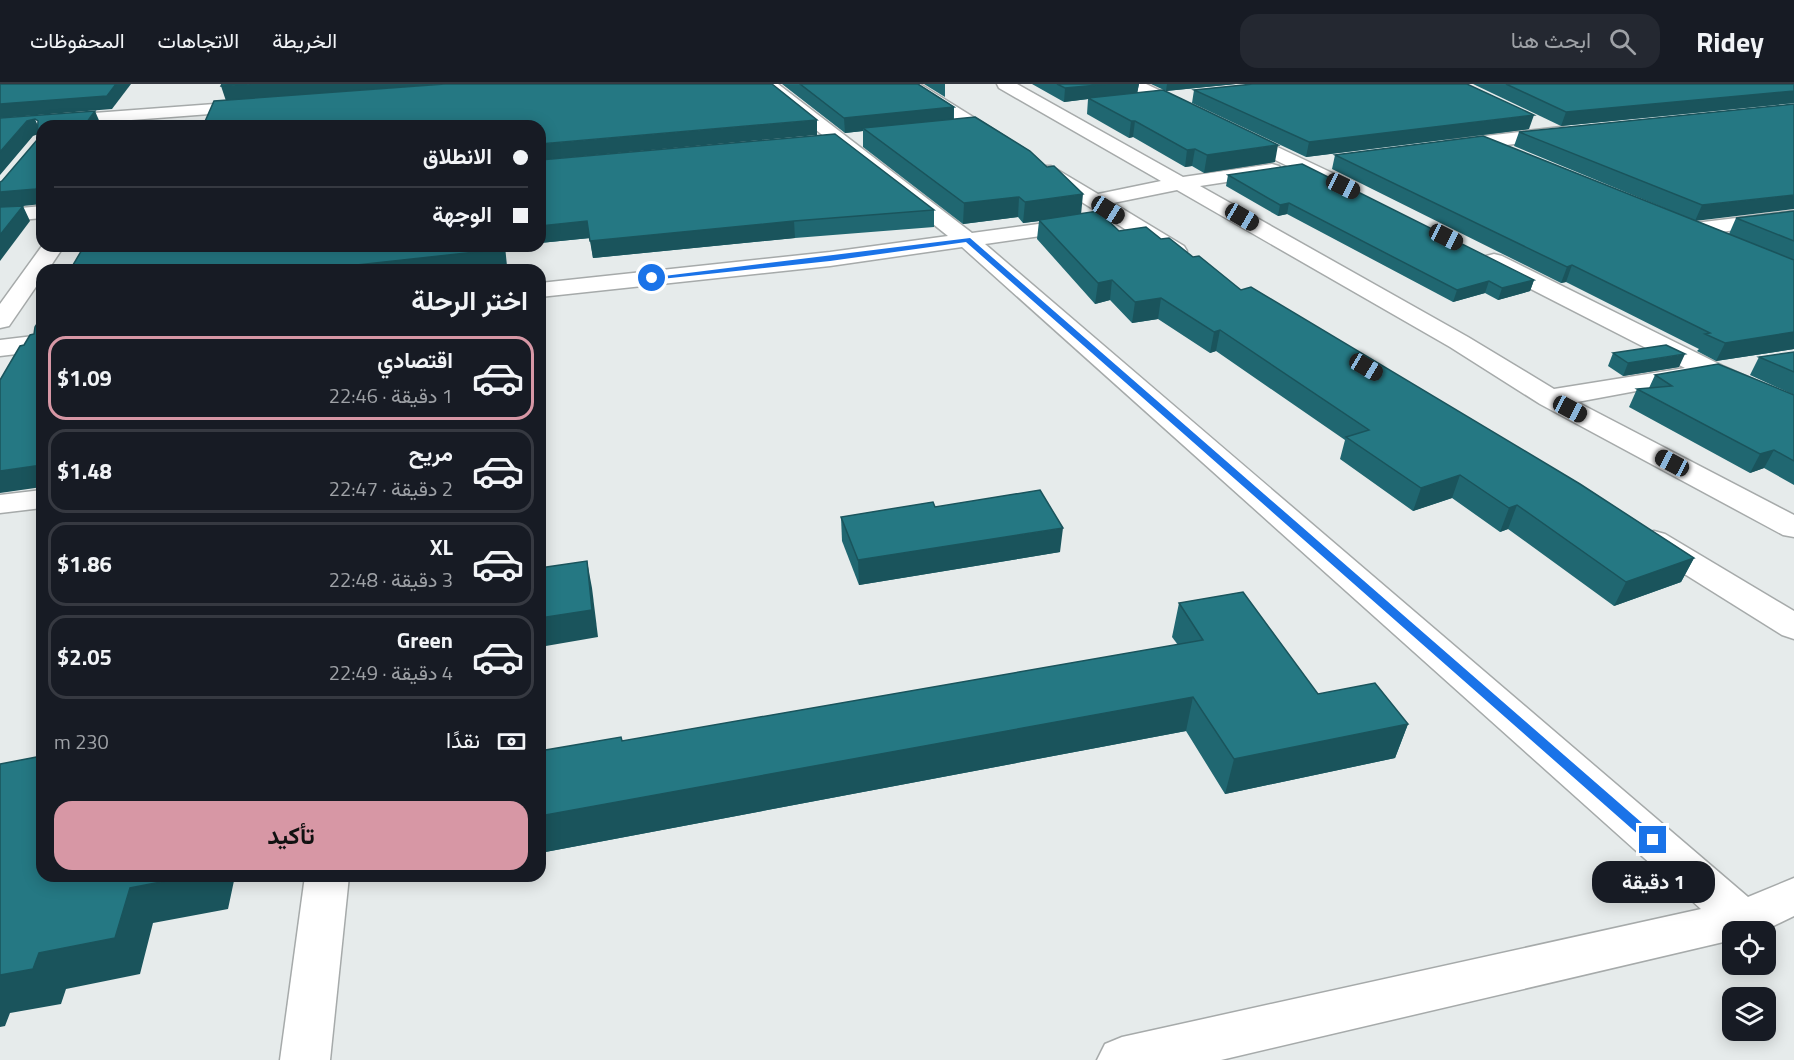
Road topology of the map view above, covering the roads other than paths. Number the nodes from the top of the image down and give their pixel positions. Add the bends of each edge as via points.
1 (767, 84) edge
2 (908, 84) edge
3 (1005, 84) edge
4 (182, 93) dead end
5 (1132, 93) edge
6 (1197, 95) edge
7 (1163, 99) junction
8 (274, 104) edge
9 (250, 106) junction
10 (168, 112) junction
11 (1527, 118) edge
12 (87, 120) edge
13 (244, 120) edge
14 (36, 124) edge
15 (0, 125) edge
16 (978, 129) junction
17 (1581, 131) edge
18 (943, 132) edge
19 (1557, 133) junction
20 (1482, 142) junction
21 (1437, 148) edge
22 (1524, 159) edge
23 (1335, 161) edge
24 (1302, 165) junction
25 (1182, 183) junction
26 (1355, 191) edge
27 (1094, 201) junction
28 (36, 213) edge
29 (0, 216) edge
30 (1794, 216) edge
31 (1122, 218) junction
32 (1673, 220) edge
33 (1695, 229) junction
34 (968, 240) junction
35 (1728, 243) edge
36 (1471, 250) edge
37 (1193, 262) edge
38 (36, 269) edge
39 (546, 289) edge
40 (0, 321) edge
41 (36, 344) edge
42 (0, 348) edge
43 (1760, 364) edge
44 (1714, 372) junction
45 (1550, 398) junction
46 (1794, 407) edge
47 (36, 500) edge
48 (0, 504) edge
49 (1631, 528) edge
50 (1794, 528) edge
51 (1794, 627) edge
52 (326, 882) edge
53 (1794, 896) edge
54 (1743, 918) junction
55 (305, 1060) edge
56 (1122, 1060) edge

1 - 34 street
2 - 16 street
3 - 25 street via 1065,109
4 - 10 street
5 - 7 street
6 - 7 street
7 - 24 street
8 - 9 street
9 - 10 street
9 - 13 street
10 - 12 street
11 - 19 street
14 - 15 street
16 - 18 street
16 - 27 street
17 - 19 street
19 - 20 street
20 - 21 street
20 - 22 street
23 - 24 street
24 - 25 street
24 - 26 street
25 - 27 street
25 - 45 street
27 - 31 street
28 - 29 street
30 - 33 street
31 - 34 street
31 - 37 street
32 - 33 street
33 - 35 street
34 - 39 street
34 - 54 street
36 - 44 street
38 - 40 street
41 - 42 street
43 - 44 street
44 - 45 street
44 - 46 street
45 - 50 street
47 - 48 street
49 - 51 street
52 - 55 street
53 - 54 street
54 - 56 street

